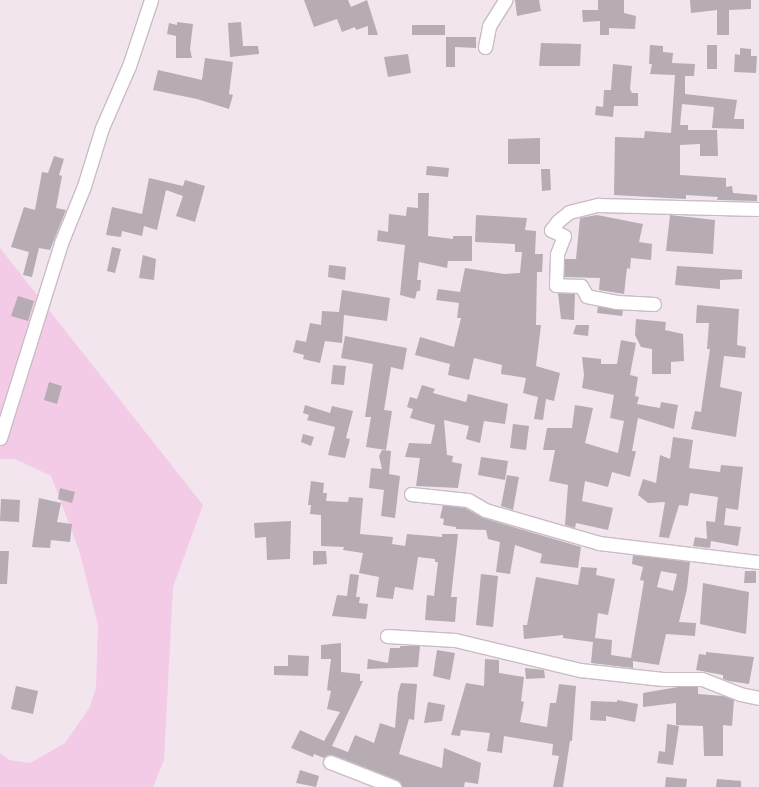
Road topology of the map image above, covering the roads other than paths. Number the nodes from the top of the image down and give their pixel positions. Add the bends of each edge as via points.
1 (151, 0) edge
2 (505, 0) edge
3 (485, 47) dead end
4 (759, 209) edge
5 (654, 304) dead end
6 (0, 438) edge
7 (411, 494) dead end
8 (759, 562) edge
9 (387, 636) dead end
10 (759, 698) edge
11 (330, 762) dead end
12 (394, 787) edge

1 - 6 street via 129,66 102,128 84,186 61,243
2 - 3 street via 489,26
4 - 5 street via 598,205 570,212 558,221 551,230 564,236 557,254 556,285 581,286 587,296 617,302
7 - 8 street via 468,500 485,510 599,543
9 - 10 street via 455,640 580,670 663,679 702,679 740,694
11 - 12 street

